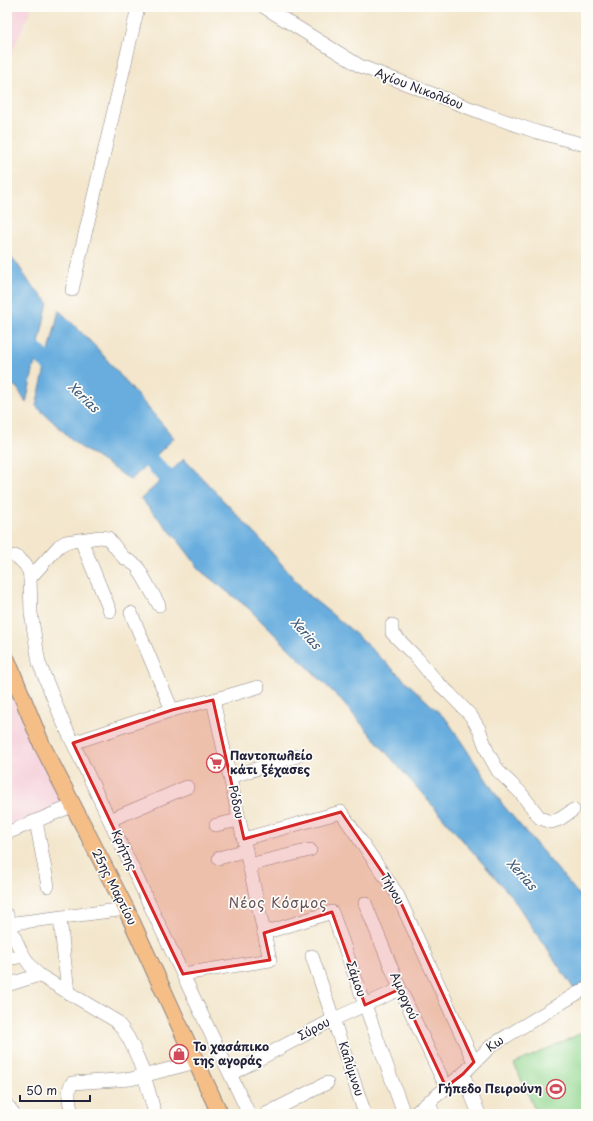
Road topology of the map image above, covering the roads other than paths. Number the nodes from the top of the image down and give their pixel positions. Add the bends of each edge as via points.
1 (138, 7) edge
2 (264, 7) edge
3 (586, 145) edge
4 (72, 290) dead end
5 (81, 540) junction
6 (15, 556) dead end
7 (30, 578) junction
8 (158, 605) dead end
9 (110, 611) dead end
10 (131, 613) dead end
11 (392, 625) dead end
12 (8, 660) edge
13 (258, 687) dead end
14 (213, 700) junction
15 (172, 710) junction
16 (73, 742) junction
17 (298, 756) dead end
18 (230, 777) junction
19 (187, 787) dead end
20 (72, 806) junction
21 (573, 810) dead end
22 (110, 820) junction
23 (240, 820) junction
24 (36, 821) junction
25 (216, 825) dead end
26 (7, 833) edge
27 (245, 845) junction
28 (310, 850) dead end
29 (219, 858) dead end
30 (249, 865) junction
31 (48, 886) dead end
32 (365, 903) dead end
33 (126, 909) junction
34 (60, 918) junction
35 (8, 921) edge
36 (264, 933) junction
37 (23, 956) junction
38 (312, 956) dead end
39 (7, 959) edge
40 (183, 974) junction
41 (39, 975) junction
42 (7, 985) edge
43 (586, 988) edge
44 (400, 989) junction
45 (68, 993) junction
46 (365, 1005) junction
47 (334, 1019) junction
48 (196, 1062) junction
49 (474, 1062) junction
50 (230, 1074) junction
51 (463, 1074) junction
52 (144, 1075) junction
53 (327, 1083) dead end
54 (446, 1087) junction
55 (429, 1101) junction
56 (7, 1106) edge
57 (14, 1114) edge
58 (72, 1114) edge
59 (155, 1114) edge
60 (220, 1114) edge
61 (249, 1114) edge
62 (266, 1114) edge
63 (365, 1114) edge
64 (404, 1114) edge
65 (414, 1114) edge
66 (434, 1114) edge
67 (479, 1114) edge

1 - 4 street
2 - 3 street, Αγίου Νικολάου via 360,66 536,132
5 - 7 street via 66,542 59,546
5 - 8 street via 108,538 123,557 138,566
5 - 9 street
6 - 7 street, Κρήτης via 27,566
7 - 16 street, Κρήτης via 31,614 39,663
10 - 15 street
11 - 21 street via 392,633 471,716 498,771 520,792 540,818 550,822
12 - 20 main road, 25ης Μαρτίου via 42,745
13 - 14 street
14 - 15 street
14 - 18 street, Ρόδου
15 - 16 street
16 - 22 street, Κρήτης
17 - 18 street
18 - 23 street, Ρόδου
19 - 22 street
20 - 24 street
20 - 33 main road, 25ης Μαρτίου
22 - 40 street, Κρήτης
23 - 25 street
23 - 27 street, Ρόδου
24 - 26 street
24 - 31 street
27 - 29 street
27 - 30 street, Ρόδου
27 - 49 street, Τήνου via 341,812 398,894
28 - 30 street
30 - 36 street, Ρόδου
32 - 44 street, Αμοργού
33 - 34 street
33 - 48 main road, 25ης Μαρτίου
34 - 35 street
34 - 45 street
35 - 37 street
36 - 40 street, Ρόδου via 270,960
36 - 46 street, Σάμου via 332,912
37 - 39 street
37 - 41 street
38 - 47 street, Καλύμνου
40 - 50 street, Κρήτης
41 - 42 street
41 - 45 street
43 - 49 street, Κω via 492,1045
44 - 46 street, Σύρου
44 - 54 street, Αμοργού
45 - 52 street via 116,1021 124,1029
46 - 47 street, Σύρου
46 - 64 street, Σάμου
47 - 50 street, Σύρου
47 - 63 street, Καλύμνου
48 - 52 street
48 - 60 main road, 25ης Μαρτίου
49 - 51 street, Κω
50 - 61 street, Κρήτης
51 - 54 street, Κω
51 - 67 street
52 - 58 street via 131,1079 72,1084 69,1087
52 - 59 street
53 - 62 street
54 - 55 street, Κω
55 - 65 street, Κω
55 - 66 street
56 - 57 street

